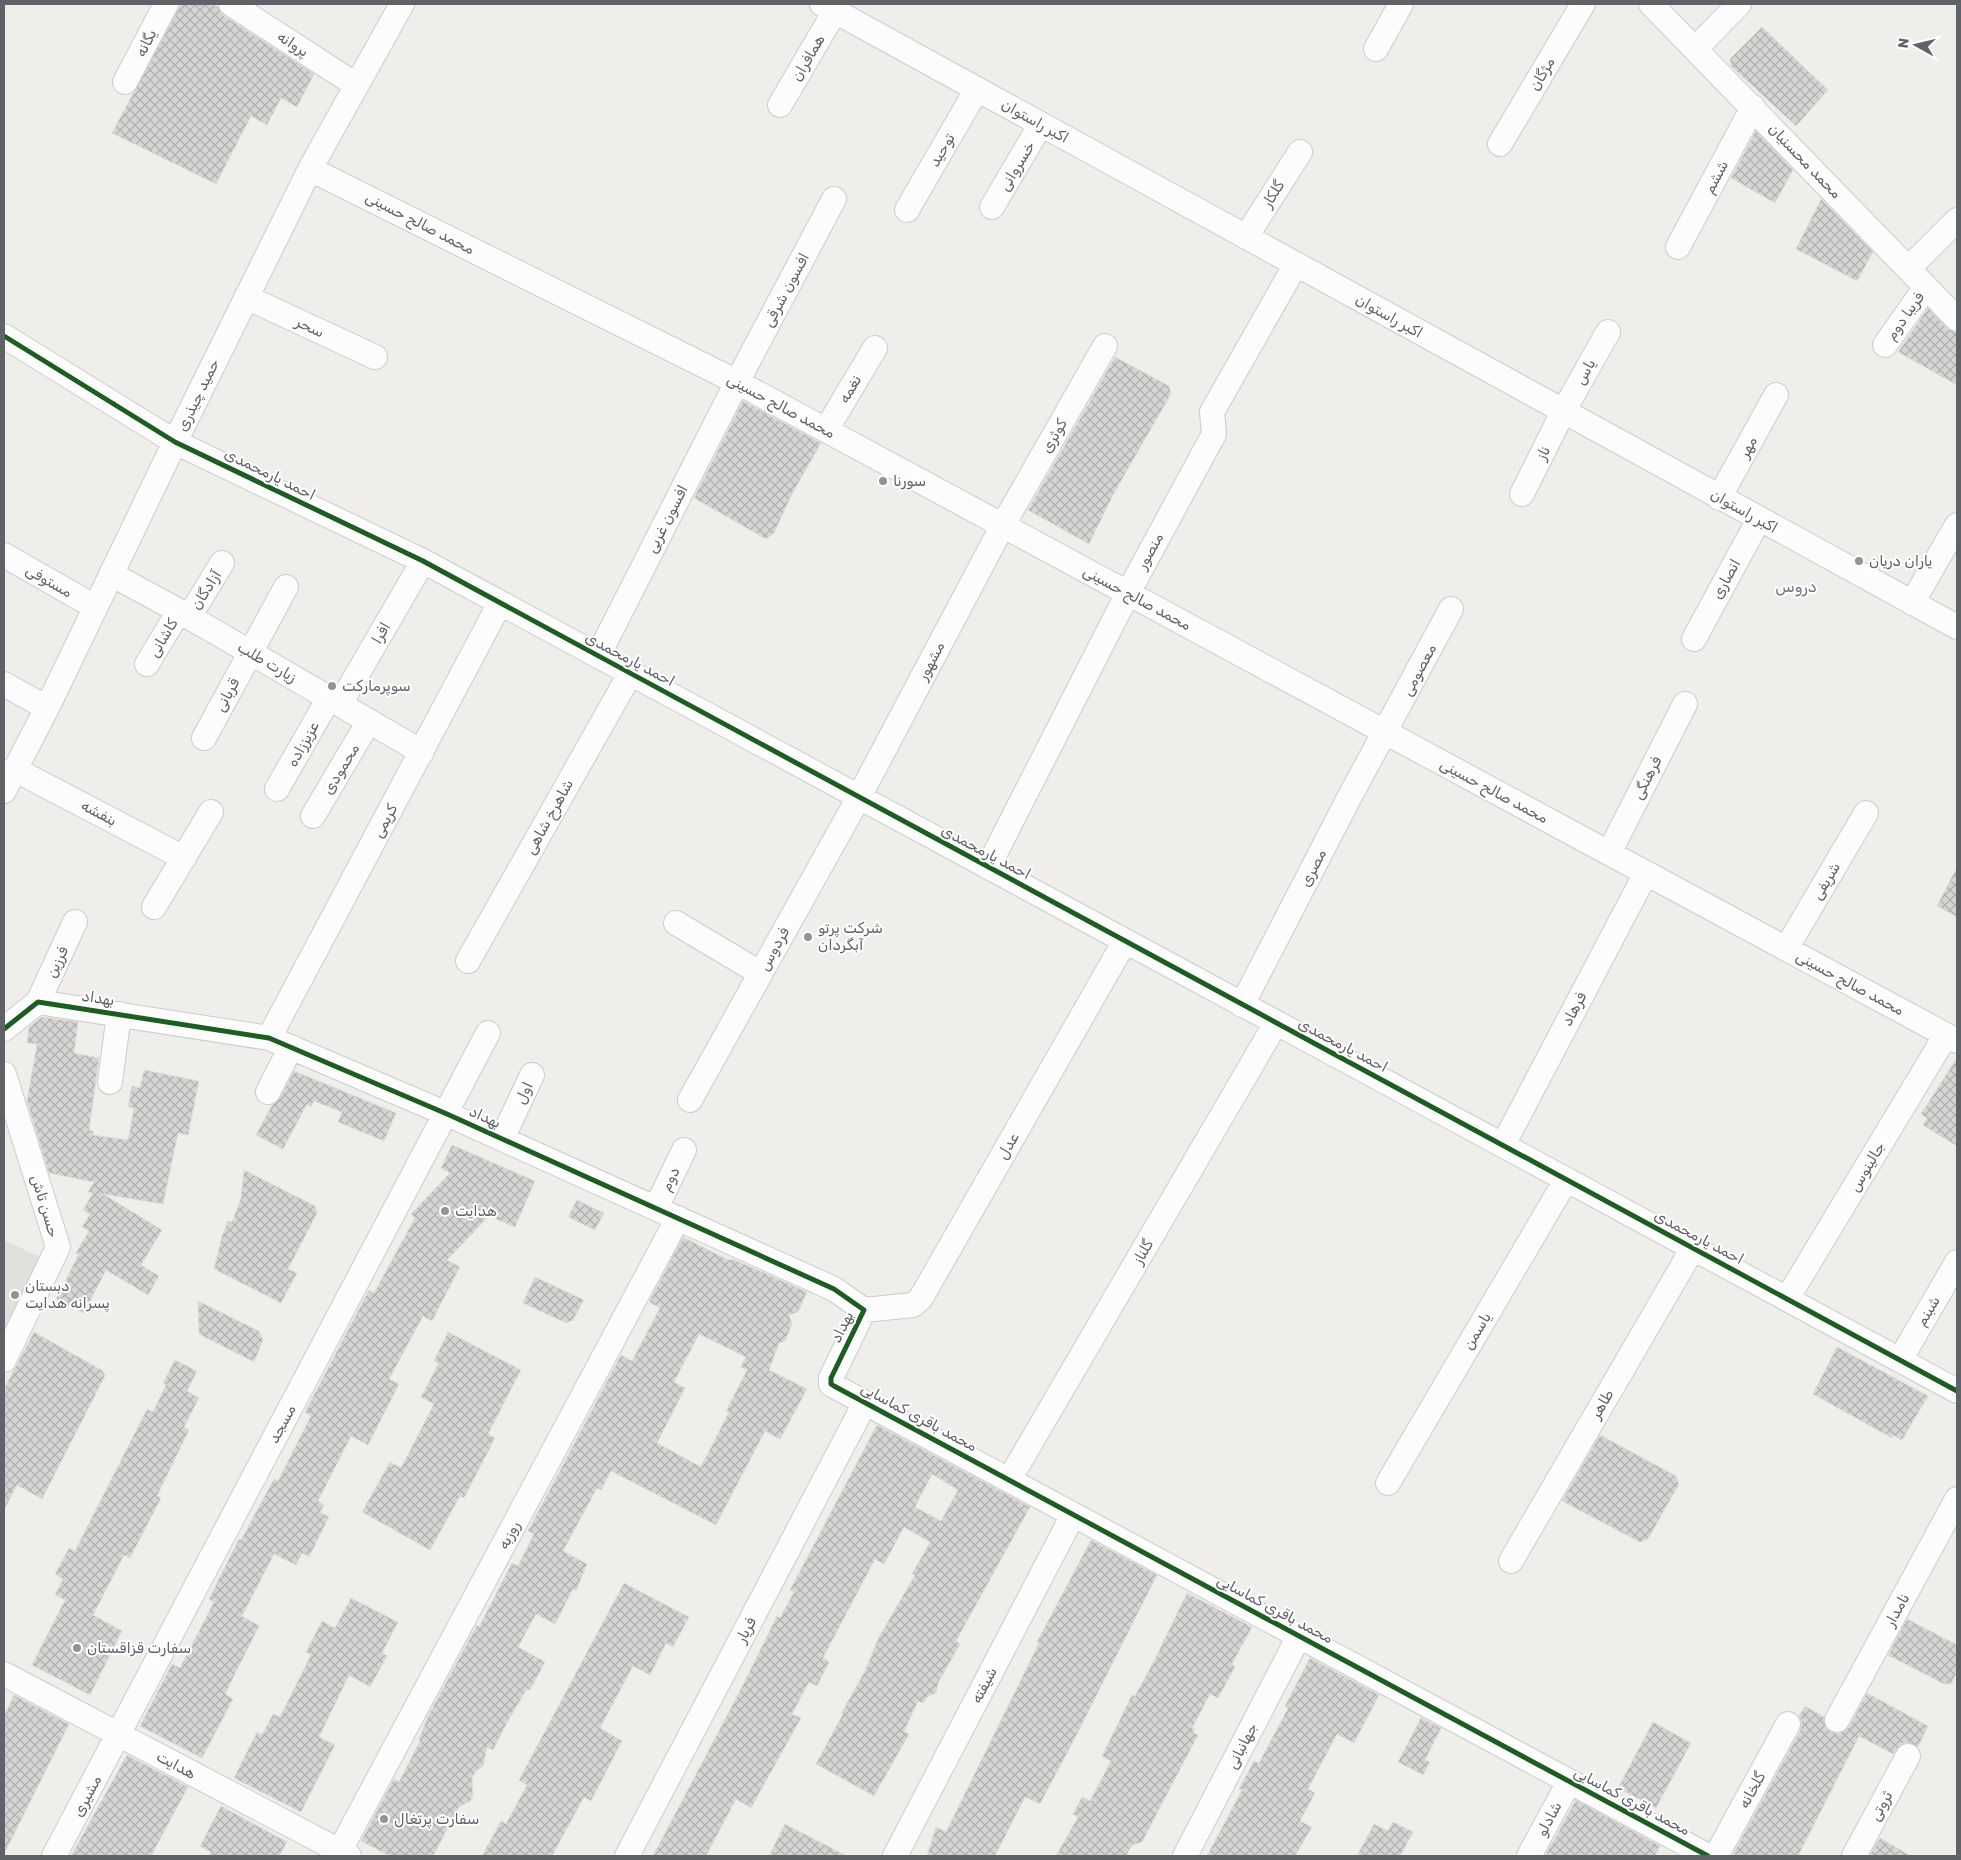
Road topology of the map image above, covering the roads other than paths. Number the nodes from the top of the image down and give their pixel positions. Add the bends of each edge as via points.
1 (166, 4) edge
2 (231, 4) edge
3 (402, 4) edge
4 (1401, 4) edge
5 (1583, 4) edge
6 (1651, 4) edge
7 (1739, 4) edge
8 (829, 7) edge
9 (1696, 48) junction
10 (1376, 49) dead end
11 (125, 82) dead end
12 (356, 85) junction
13 (977, 89) junction
14 (780, 105) dead end
15 (1753, 106) junction
16 (1041, 124) junction
17 (1500, 144) dead end
18 (1300, 152) dead end
19 (310, 169) junction
20 (834, 198) dead end
21 (992, 207) dead end
22 (907, 210) dead end
23 (1957, 220) edge
24 (1246, 237) junction
25 (1678, 247) dead end
26 (1296, 264) junction
27 (1909, 268) junction
28 (1926, 287) junction
29 (246, 297) junction
30 (1957, 320) edge
31 (1608, 332) dead end
32 (4, 336) edge
33 (1885, 345) dead end
34 (1105, 346) dead end
35 (875, 348) dead end
36 (375, 357) dead end
37 (737, 382) junction
38 (1776, 395) dead end
39 (1563, 412) junction
40 (826, 430) junction
41 (174, 442) junction
42 (1522, 494) dead end
43 (1719, 498) junction
44 (1759, 520) junction
45 (1003, 525) junction
46 (1957, 525) edge
47 (4, 555) edge
48 (423, 561) junction
49 (222, 563) dead end
50 (111, 574) junction
51 (286, 586) dead end
52 (1128, 593) junction
53 (500, 603) junction
54 (1912, 603) junction
55 (95, 607) junction
56 (1452, 608) dead end
57 (184, 614) junction
58 (1957, 627) edge
59 (1694, 639) dead end
60 (250, 652) junction
61 (598, 656) junction
62 (147, 664) dead end
63 (630, 674) junction
64 (4, 684) edge
65 (334, 701) junction
66 (1685, 704) dead end
67 (47, 708) junction
68 (369, 721) junction
69 (1386, 732) junction
70 (204, 738) dead end
71 (422, 752) junction
72 (14, 769) junction
73 (277, 790) dead end
74 (4, 791) edge
75 (859, 797) junction
76 (210, 812) dead end
77 (1866, 813) dead end
78 (313, 816) dead end
79 (1609, 853) junction
80 (184, 858) junction
81 (988, 867) junction
82 (1646, 873) junction
83 (154, 907) dead end
84 (75, 922) dead end
85 (676, 923) dead end
86 (1125, 941) junction
87 (1786, 949) junction
88 (468, 961) dead end
89 (760, 973) junction
90 (38, 1002) junction
91 (1242, 1005) junction
92 (119, 1014) junction
93 (1276, 1023) junction
94 (4, 1029) edge
95 (488, 1033) dead end
96 (269, 1038) junction
97 (1952, 1038) edge
98 (291, 1047) junction
99 (4, 1074) edge
100 (532, 1075) dead end
101 (110, 1082) dead end
102 (268, 1092) dead end
103 (690, 1100) dead end
104 (447, 1114) junction
105 (502, 1139) junction
106 (1503, 1145) junction
107 (684, 1150) dead end
108 (1566, 1180) junction
109 (656, 1208) junction
110 (678, 1218) junction
111 (1693, 1248) junction
112 (1957, 1262) edge
113 (1787, 1299) junction
114 (864, 1310) junction
115 (4, 1360) edge
116 (1900, 1360) junction
117 (831, 1384) joint
118 (1957, 1391) edge
119 (865, 1403) junction
120 (1009, 1480) junction
121 (1388, 1483) dead end
122 (1957, 1499) edge
123 (1073, 1515) junction
124 (1511, 1561) dead end
125 (1299, 1636) junction
126 (4, 1674) edge
127 (1837, 1720) dead end
128 (1788, 1724) dead end
129 (119, 1735) junction
130 (1908, 1756) dead end
131 (1569, 1782) junction
132 (342, 1855) edge
133 (54, 1856) edge
134 (626, 1856) edge
135 (895, 1856) edge
136 (1186, 1856) edge
137 (1529, 1856) edge
138 (1708, 1856) edge
139 (1716, 1856) edge
140 (1854, 1856) edge

1 - 11 street, یگانه
2 - 12 street, پروانه
3 - 12 street, حمید چیذری
4 - 10 street
5 - 17 street, مژگان
6 - 9 street, محمد محسنیان
7 - 9 street
8 - 13 street, اکبر راستوان
8 - 14 street, همافران
9 - 15 street, محمد محسنیان
12 - 19 street, حمید چیذری
13 - 16 street, اکبر راستوان
13 - 22 street, توحید
15 - 25 street, ششم
15 - 27 street, محمد محسنیان
16 - 21 street, خسروانی
16 - 24 street, اکبر راستوان
18 - 24 street, گلکار
19 - 29 street, حمید چیذری
19 - 37 street, محمد صالح حسینی
20 - 37 street, افسون شرقی
23 - 27 street
24 - 26 street, اکبر راستوان
26 - 39 street, اکبر راستوان
26 - 52 street, منصور via 1212,412 1214,434
27 - 28 street, محمد محسنیان
28 - 30 street, محمد محسنیان
28 - 33 street, فریبا دوم
29 - 36 street, سحر
29 - 41 street, حمید چیذری
31 - 39 street, یاس
32 - 41 street, احمد یارمحمدی
34 - 45 street, کوثری
35 - 40 street, نغمه
37 - 40 street, محمد صالح حسینی
37 - 61 street, افسون غربی
38 - 43 street, مهر
39 - 42 street, ناز
39 - 43 street, اکبر راستوان
40 - 45 street, محمد صالح حسینی
41 - 48 street, احمد یارمحمدی
41 - 50 street, حمید چیذری
43 - 44 street, اکبر راستوان
44 - 54 street, اکبر راستوان
44 - 59 street, انصاری
45 - 52 street, محمد صالح حسینی
45 - 75 street, مشهور
46 - 54 street
47 - 55 street, مستوفی
48 - 53 street, احمد یارمحمدی
48 - 65 street, افرا
49 - 57 street, آزادگان
50 - 55 street, حمید چیذری
50 - 57 street, زیارت طلب
51 - 60 street, قربانی
52 - 69 street, محمد صالح حسینی
52 - 81 street, منصور
53 - 61 street, احمد یارمحمدی
53 - 71 street, کریمی
54 - 58 street, اکبر راستوان
55 - 67 street, حمید چیذری
56 - 69 street, معصومی
57 - 60 street, زیارت طلب
57 - 62 street, کاشانی
60 - 65 street, زیارت طلب
60 - 70 street, قربانی
61 - 63 street, احمد یارمحمدی
63 - 75 street, احمد یارمحمدی
63 - 88 street, شاهرخ شاهی
64 - 67 street
65 - 68 street, زیارت طلب
65 - 73 street, عزیززاده
66 - 79 street, فرهنگی
67 - 72 street, حمید چیذری
68 - 71 street, زیارت طلب
68 - 78 street, محمودی
69 - 79 street, محمد صالح حسینی
69 - 91 street, مصری
71 - 96 street, کریمی
72 - 74 street, حمید چیذری
72 - 80 street, بنفشه
75 - 81 street, احمد یارمحمدی
75 - 89 street, فردوس
76 - 80 street
77 - 87 street, شریفی
79 - 82 street, محمد صالح حسینی
80 - 83 street
81 - 86 street, احمد یارمحمدی
82 - 87 street, محمد صالح حسینی
82 - 106 street, فرهاد
84 - 90 street, فرزین
85 - 89 street
86 - 91 street, احمد یارمحمدی
86 - 114 street, عدل via 920,1298 913,1305
87 - 97 street, محمد صالح حسینی
89 - 103 street, فردوس
90 - 92 street, بهداد
90 - 94 street
91 - 93 street, احمد یارمحمدی
92 - 96 street, بهداد
92 - 101 street
93 - 106 street, احمد یارمحمدی
93 - 120 street, گلناز
95 - 104 street, مسجد
96 - 98 street, بهداد
97 - 113 street, جالینوس
98 - 102 street
98 - 104 street, بهداد
99 - 115 street, حسن تاش via 58,1247
100 - 105 street, اول
104 - 105 street, بهداد
104 - 129 street, مسجد via 361,1270
105 - 109 street, بهداد
106 - 108 street, احمد یارمحمدی
107 - 109 street, دوم
108 - 111 street, احمد یارمحمدی
108 - 121 street, یاسمن
109 - 110 street, بهداد
110 - 114 street, بهداد via 834,1289
110 - 132 street, روزبه
111 - 113 street, احمد یارمحمدی
111 - 124 street, طاهر
112 - 116 street, شبنم
113 - 116 street, احمد یارمحمدی
114 - 117 street, بهداد
116 - 118 street, احمد یارمحمدی
117 - 119 street, محمد باقری کماسایی
119 - 120 street, محمد باقری کماسایی
119 - 134 street, فریار
120 - 123 street, محمد باقری کماسایی
122 - 127 street, نامدار
123 - 125 street, محمد باقری کماسایی
123 - 135 street, شیفته
125 - 131 street, محمد باقری کماسایی
125 - 136 street, جهانبانی
126 - 129 street, هدایت
128 - 139 street, گلخانه
129 - 132 street, هدایت
129 - 133 street, مشیری
130 - 140 street, ثروتی
131 - 137 street, شادلو
131 - 138 street, محمد باقری کماسایی

